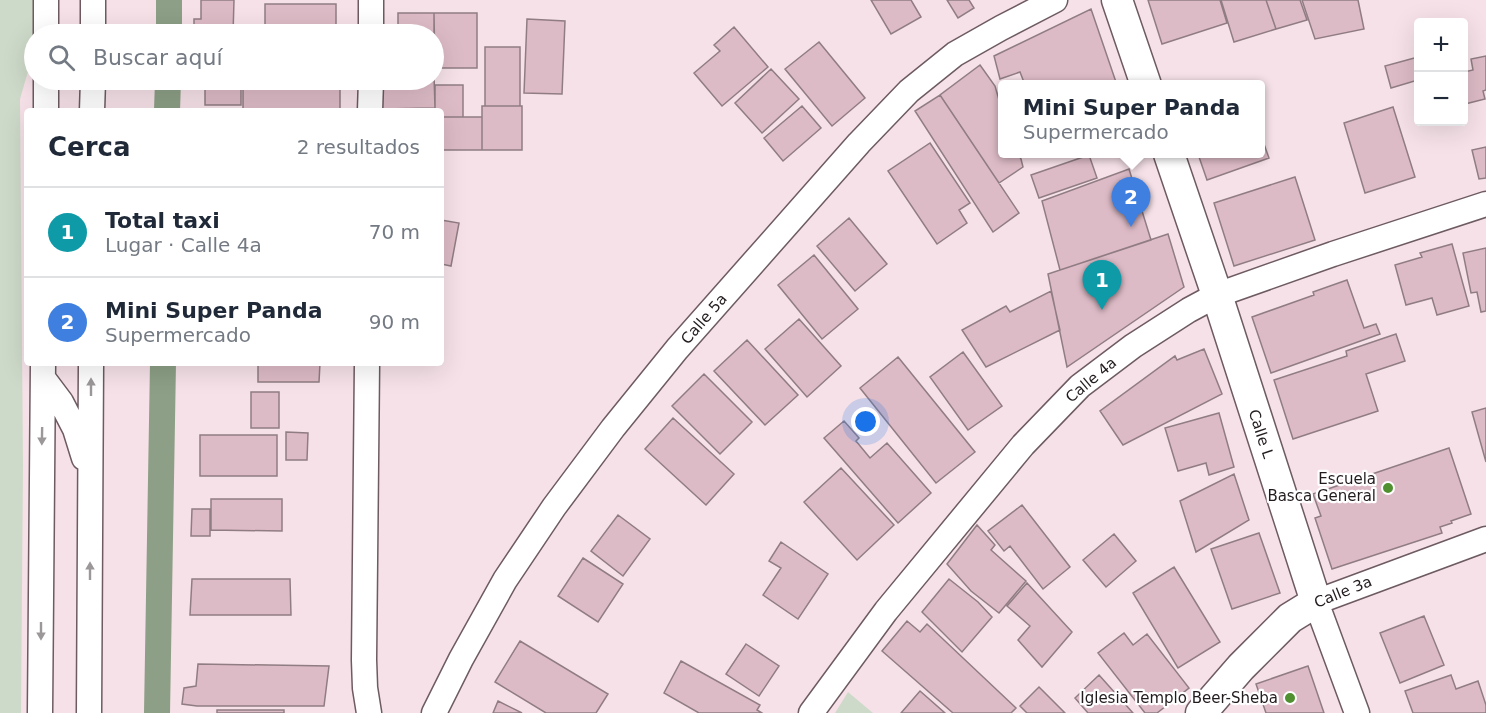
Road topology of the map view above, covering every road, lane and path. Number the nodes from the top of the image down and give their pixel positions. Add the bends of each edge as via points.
1 (46, 0) edge
2 (93, 0) edge
3 (371, 0) edge
4 (1055, 0) edge
5 (1118, 0) edge
6 (46, 24) edge
7 (93, 24) edge
8 (371, 24) edge
9 (1145, 80) edge
10 (46, 90) edge
11 (93, 90) edge
12 (370, 90) edge
13 (46, 108) edge
14 (92, 108) edge
15 (370, 108) edge
16 (1171, 158) edge
17 (1486, 204) edge
18 (1217, 295) junction
19 (91, 366) edge
20 (367, 366) edge
21 (47, 368) edge
22 (90, 488) junction
23 (1486, 539) edge
24 (1316, 602) junction
25 (40, 713) edge
26 (89, 713) edge
27 (369, 713) edge
28 (434, 713) edge
29 (811, 713) edge
30 (1202, 713) edge
31 (1357, 713) edge

1 - 6 street
2 - 7 street
3 - 8 street
4 - 28 street, Calle 5a via 955,54 909,91 677,349 554,507 505,580
5 - 9 street
10 - 13 street
11 - 14 street
12 - 15 street
16 - 18 street, Calle L
17 - 18 street, Calle 4a
18 - 24 street, Calle L
18 - 29 street, Calle 4a via 1133,346 1072,394 1023,446 894,603
22 -> 19 street
20 - 27 street via 364,660
21 - 22 street via 75,429
21 -> 25 street
26 -> 22 street
23 - 24 street, Calle 3a
24 - 30 street, Calle 3a via 1290,618
24 - 31 street, Calle L

